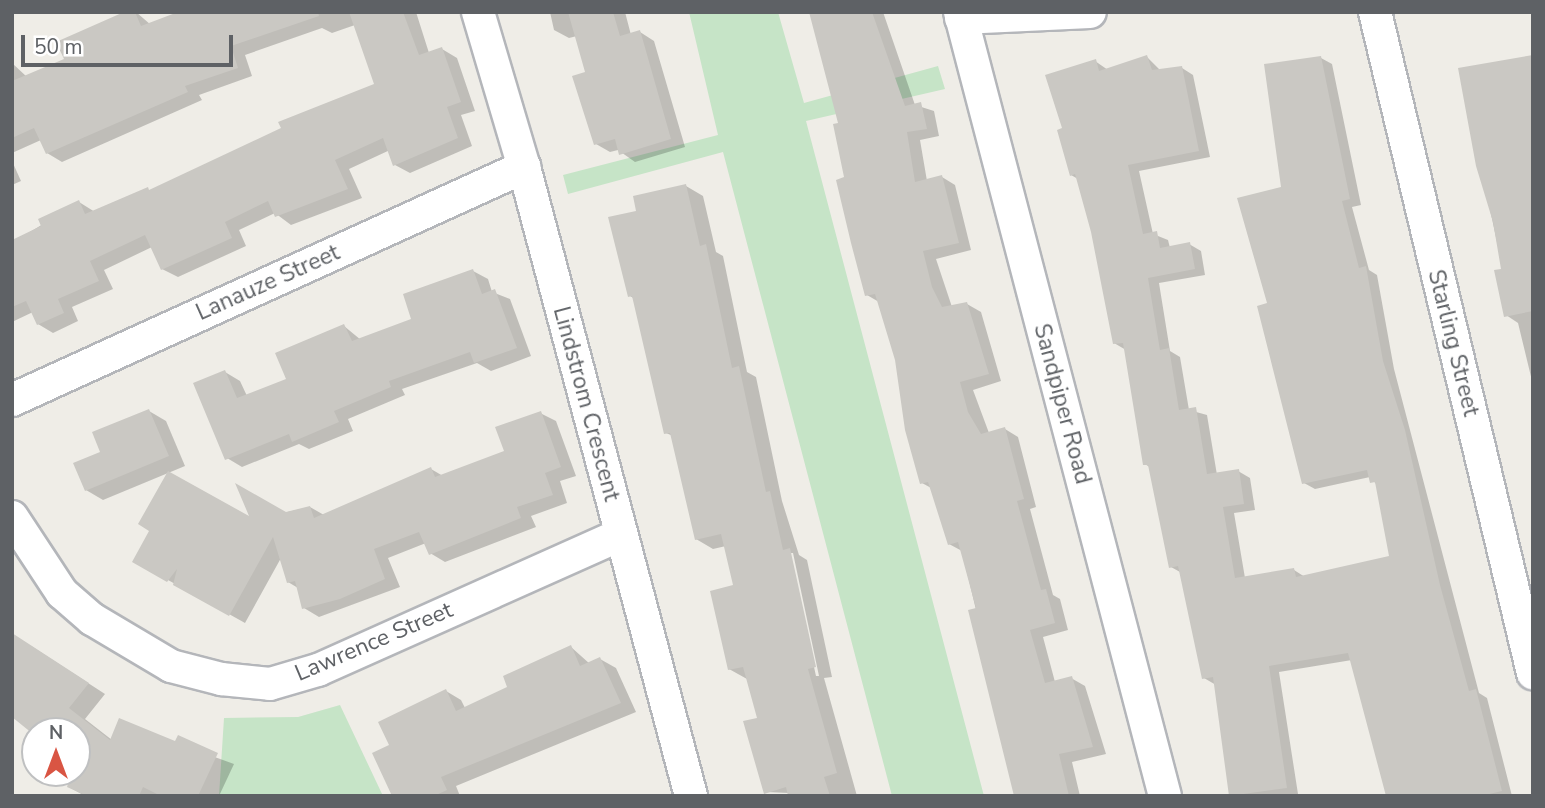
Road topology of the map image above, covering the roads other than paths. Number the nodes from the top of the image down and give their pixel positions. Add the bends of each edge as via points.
1 (478, 12) edge
2 (1090, 12) edge
3 (1375, 12) edge
4 (960, 15) edge
5 (524, 167) junction
6 (12, 400) edge
7 (12, 517) edge
8 (620, 535) junction
9 (1533, 673) edge
10 (691, 796) edge
11 (1164, 796) edge

1 - 5 street, Lindstrom Crescent
2 - 4 street
3 - 9 street, Starling Street
4 - 11 street, Sandpiper Road
5 - 6 street, Lanauze Street
5 - 8 street, Lindstrom Crescent
7 - 8 street, Lawrence Street via 62,593 101,625 171,666 222,679 270,684 318,670
8 - 10 street, Lindstrom Crescent

